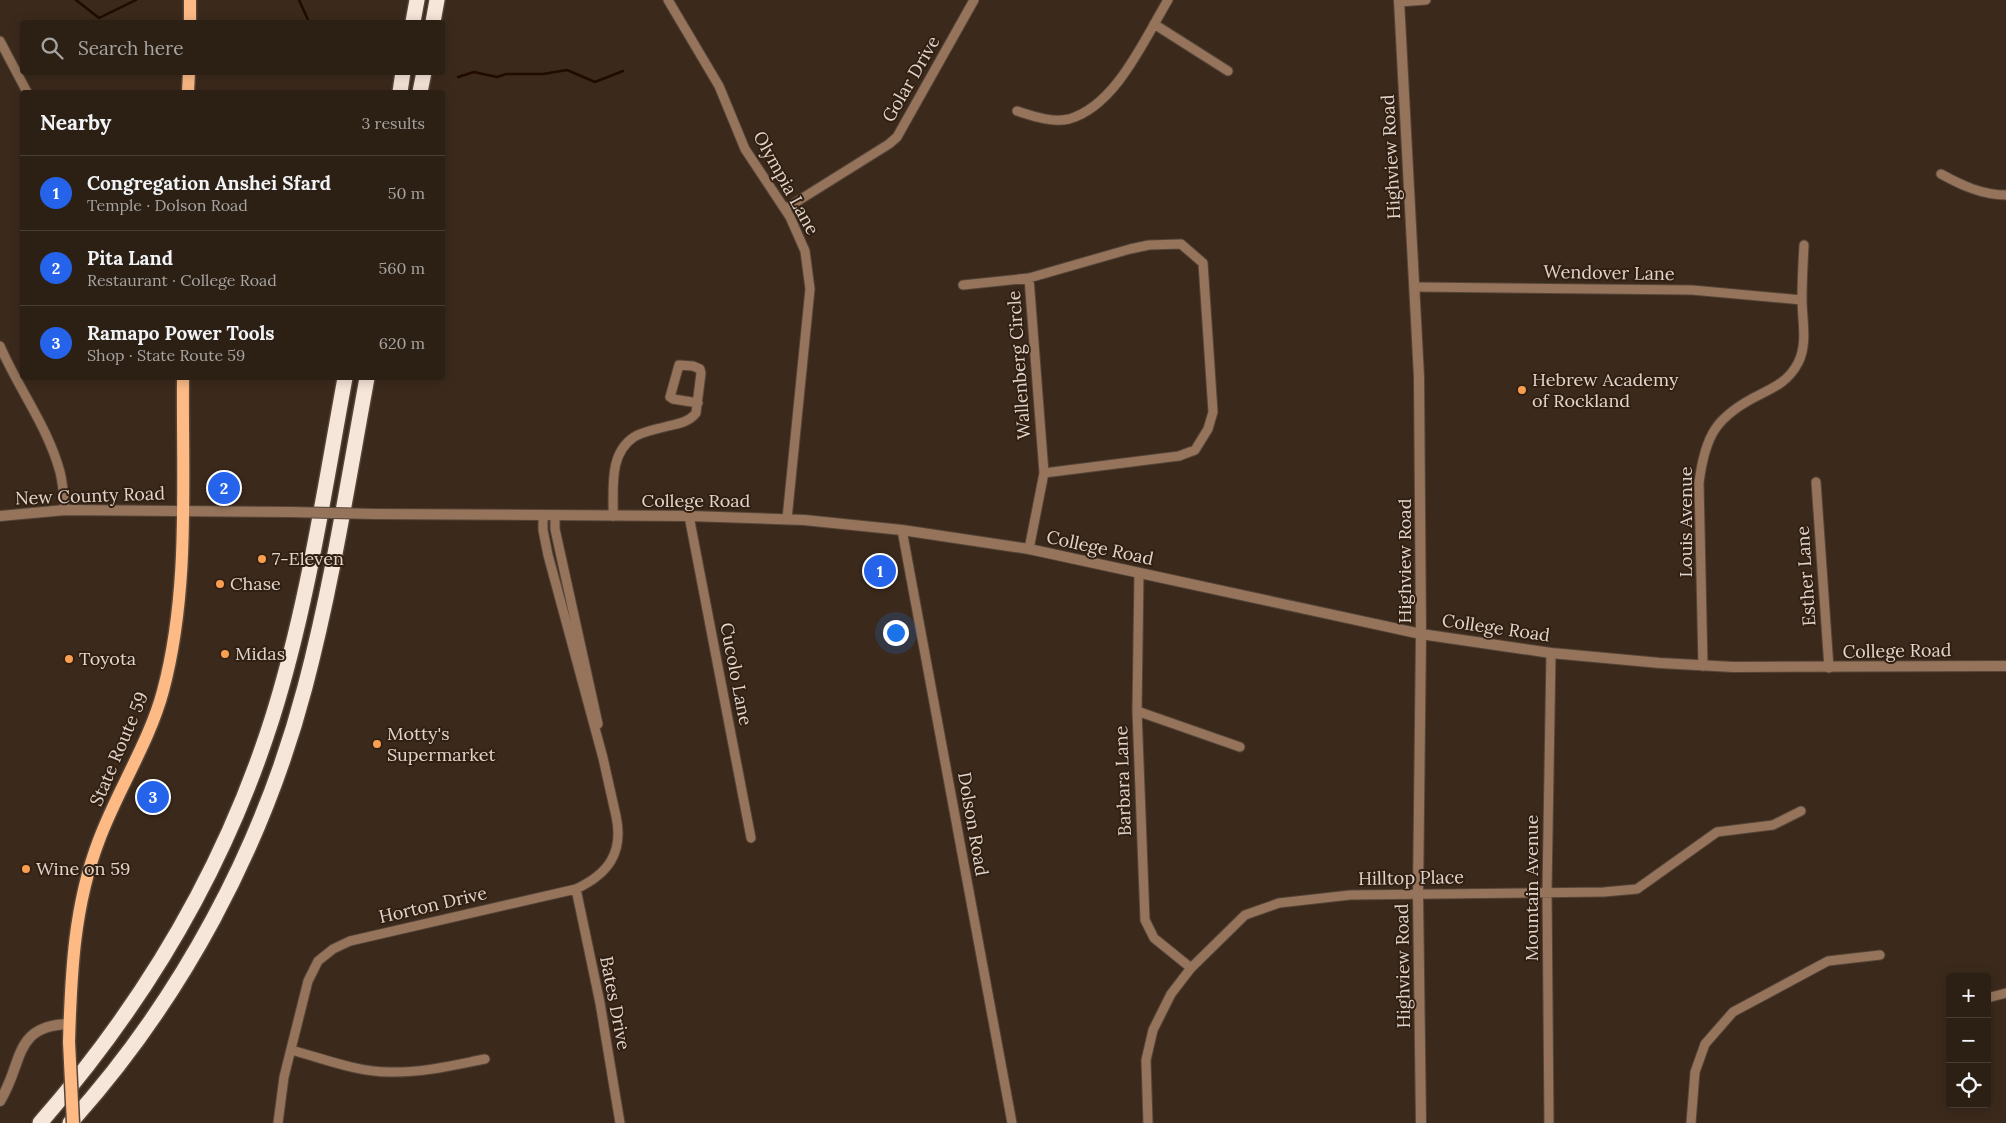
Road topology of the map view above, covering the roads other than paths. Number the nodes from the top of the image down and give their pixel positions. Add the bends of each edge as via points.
1 (190, 0) edge
2 (417, 0) edge
3 (437, 0) edge
4 (668, 0) edge
5 (974, 0) edge
6 (1168, 0) edge
7 (1426, 0) edge
8 (1399, 1) edge
9 (190, 20) edge
10 (413, 20) edge
11 (433, 20) edge
12 (1154, 24) junction
13 (0, 41) edge
14 (1228, 71) dead end
15 (189, 75) edge
16 (403, 75) edge
17 (423, 75) edge
18 (27, 90) edge
19 (188, 90) edge
20 (400, 90) edge
21 (420, 90) edge
22 (1017, 111) dead end
23 (1941, 174) dead end
24 (2006, 195) edge
25 (785, 209) junction
26 (1804, 245) dead end
27 (1029, 278) junction
28 (963, 284) dead end
29 (1415, 287) junction
30 (1802, 300) junction
31 (0, 346) edge
32 (183, 380) edge
33 (345, 380) edge
34 (367, 380) edge
35 (698, 403) junction
36 (1044, 473) junction
37 (1816, 482) dead end
38 (65, 510) junction
39 (182, 510) junction
40 (0, 516) edge
41 (544, 516) junction
42 (555, 516) junction
43 (613, 516) junction
44 (689, 516) junction
45 (787, 519) junction
46 (902, 530) junction
47 (1029, 549) junction
48 (1140, 573) junction
49 (1421, 634) junction
50 (1551, 653) junction
51 (1703, 666) junction
52 (2006, 666) edge
53 (1829, 668) junction
54 (1137, 711) junction
55 (1240, 747) dead end
56 (603, 758) junction
57 (1801, 811) dead end
58 (751, 838) dead end
59 (576, 889) junction
60 (1547, 891) junction
61 (1418, 895) junction
62 (1880, 955) dead end
63 (1191, 968) junction
64 (2006, 993) edge
65 (1991, 997) edge
66 (70, 1024) junction
67 (291, 1050) junction
68 (485, 1059) dead end
69 (0, 1101) edge
70 (40, 1123) edge
71 (71, 1123) edge
72 (278, 1123) edge
73 (620, 1123) edge
74 (1012, 1123) edge
75 (1148, 1123) edge
76 (1421, 1123) edge
77 (1550, 1123) edge
78 (1691, 1123) edge

1 - 9 main road
2 - 10 highway
3 - 11 highway
4 - 25 street, Olympia Lane via 719,86 745,149
5 - 25 street, Golar Drive via 897,137
6 - 12 street
7 - 8 street
8 - 29 street, Highview Road
12 - 14 street
12 - 22 street via 1108,96 1085,111 1055,120
13 - 18 street
15 - 19 main road
16 - 20 highway
17 - 21 highway
23 - 24 street via 1973,190
25 - 45 street, Olympia Lane via 805,251 810,289
26 - 30 street, Louis Avenue
27 - 28 street
27 - 36 street, Wallenberg Circle
27 - 36 street, Wallenberg Circle via 1149,245 1181,244 1203,263 1213,412 1208,429 1195,450 1179,456
29 - 30 street, Wendover Lane via 1692,290
29 - 49 street, Highview Road via 1420,431
30 - 51 street, Louis Avenue via 1804,346 1799,362 1783,383 1727,414 1708,439 1703,455 1699,483
31 - 38 street via 51,446
32 - 39 main road, State Route 59
33 - 70 highway via 293,645 248,787 220,853 163,960 106,1043
34 - 71 highway via 314,653 295,724 270,795 237,872 187,964 130,1050
35 - 35 street via 700,370 679,365 670,396 673,400
35 - 43 street via 696,413 689,420 639,434 620,452 614,472
36 - 47 street, Wallenberg Circle
37 - 53 street, Esther Lane
38 - 39 street, New County Road
38 - 40 street, New County Road
39 - 41 street, College Road, bridge
39 - 66 main road, State Route 59 via 179,602 163,692 89,869 74,946
41 - 42 street, College Road
41 - 56 street, Horton Drive via 548,555
42 - 43 street, College Road
42 - 56 street, Horton Drive via 555,529 595,702
43 - 44 street, College Road
44 - 45 street, College Road
44 - 58 street, Cucolo Lane
45 - 46 street, College Road
46 - 47 street, College Road
46 - 74 street, Dolson Road
47 - 48 street, College Road
48 - 49 street, College Road
48 - 54 street, Barbara Lane
49 - 50 street, College Road
49 - 61 street, Highview Road
50 - 51 street, College Road
50 - 60 street, Mountain Avenue
51 - 53 street, College Road
52 - 53 street, College Road
54 - 55 street
54 - 63 street, Barbara Lane via 1144,920 1154,938
56 - 59 street, Horton Drive via 618,826 617,849 607,868 593,881
57 - 60 street, Hilltop Place via 1773,825 1717,832 1637,889
59 - 67 street, Horton Drive via 350,941 333,949 318,961 308,981
59 - 73 street, Bates Drive via 600,1003
60 - 61 street, Hilltop Place
60 - 77 street, Mountain Avenue
61 - 63 street, Hilltop Place via 1350,895 1279,903 1245,915
61 - 76 street, Highview Road
62 - 78 street via 1828,961 1733,1012 1705,1044 1695,1072
63 - 75 street, Hilltop Place via 1171,994 1153,1030 1146,1060
64 - 65 street
66 - 69 street via 45,1026 33,1033 22,1047 8,1088
66 - 71 main road, State Route 59, bridge
67 - 68 street via 387,1072 444,1067
67 - 72 street, Horton Drive

